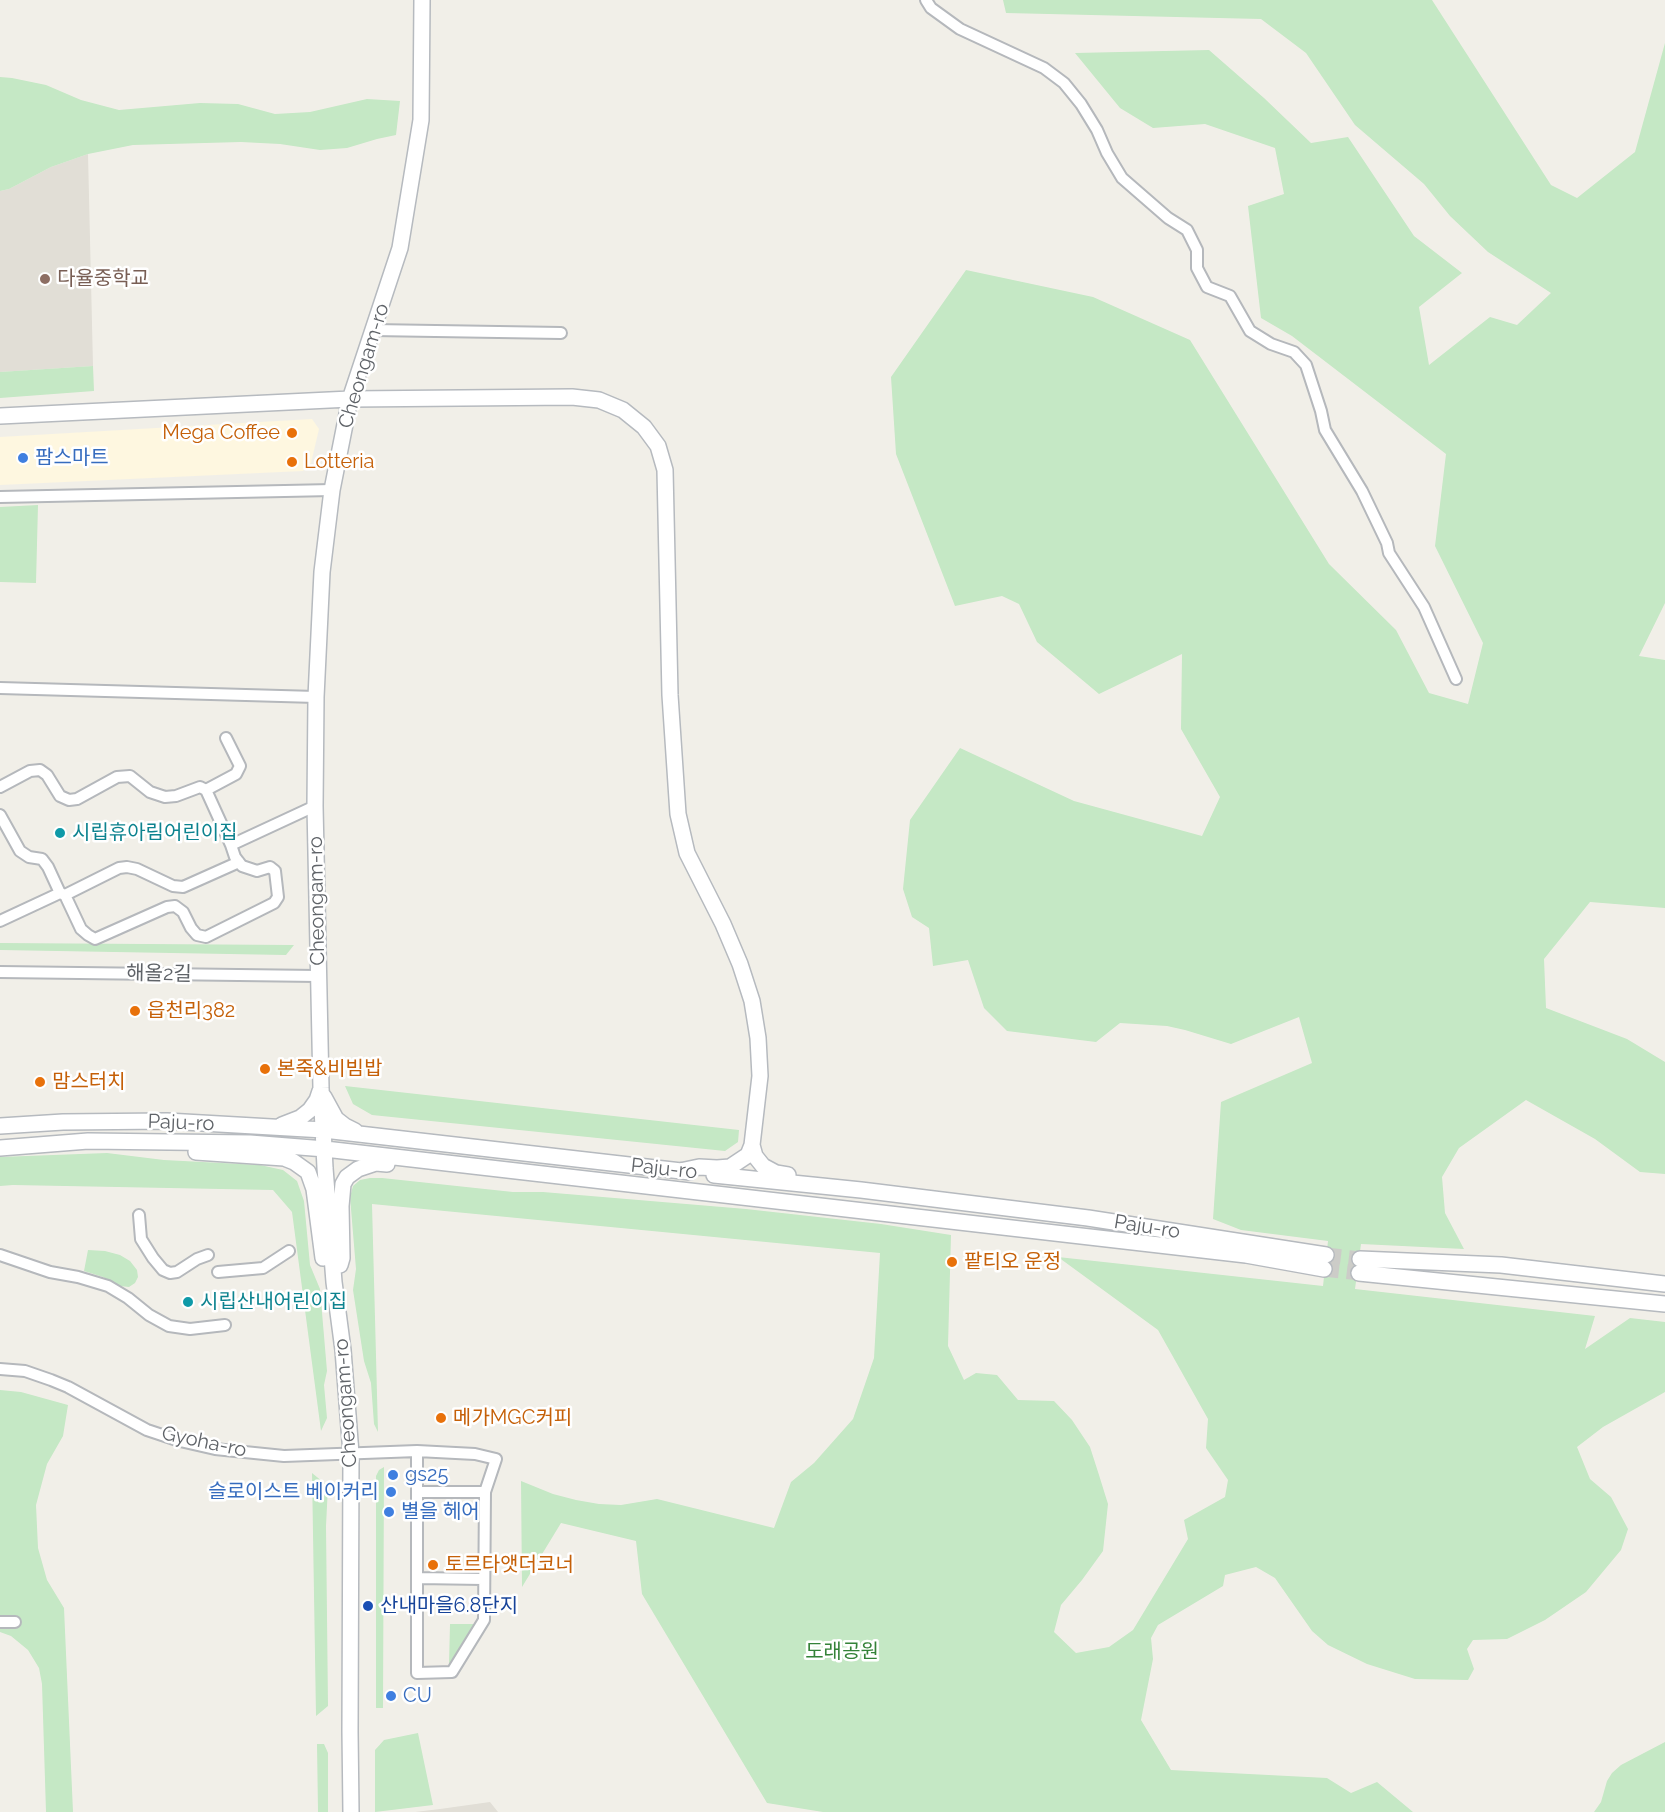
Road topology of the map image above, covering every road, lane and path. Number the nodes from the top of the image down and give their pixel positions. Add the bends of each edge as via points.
1 (422, 0) edge
2 (926, 0) edge
3 (373, 330) junction
4 (561, 333) dead end
5 (350, 399) junction
6 (0, 416) edge
7 (332, 490) junction
8 (0, 497) edge
9 (1456, 679) dead end
10 (0, 688) edge
11 (316, 697) junction
12 (226, 738) dead end
13 (0, 787) edge
14 (206, 790) junction
15 (315, 806) junction
16 (0, 815) edge
17 (231, 844) junction
18 (239, 862) junction
19 (179, 886) junction
20 (63, 894) junction
21 (175, 906) junction
22 (0, 921) edge
23 (0, 972) edge
24 (318, 976) junction
25 (321, 1088) junction
26 (0, 1126) edge
27 (268, 1127) junction
28 (324, 1130) junction
29 (371, 1136) junction
30 (131, 1142) junction
31 (752, 1145) junction
32 (0, 1148) edge
33 (325, 1149) junction
34 (680, 1171) junction
35 (516, 1172) junction
36 (847, 1189) junction
37 (139, 1215) dead end
38 (290, 1251) dead end
39 (0, 1255) edge
40 (208, 1255) dead end
41 (218, 1272) dead end
42 (334, 1282) junction
43 (1665, 1284) edge
44 (1665, 1304) edge
45 (225, 1325) dead end
46 (0, 1369) edge
47 (417, 1451) junction
48 (351, 1454) junction
49 (417, 1492) junction
50 (484, 1492) junction
51 (418, 1578) junction
52 (483, 1579) junction
53 (0, 1622) edge
54 (15, 1622) dead end
55 (351, 1812) edge

1 - 3 main road, Cheongam-ro via 421,120 400,248
2 - 9 street via 960,29 1044,68 1064,83 1097,130 1122,178 1187,230 1197,250 1197,268 1207,286 1230,296 1250,331 1294,352 1306,365 1325,430 1362,491 1389,553 1424,607
3 - 4 street
3 - 5 main road, Cheongam-ro
5 - 6 main road
5 - 7 main road, Cheongam-ro
5 - 31 main road via 599,400 624,410 658,446 665,470 670,695 678,814 687,852 723,924 752,1001 760,1076
7 - 8 street
7 - 11 main road, Cheongam-ro via 322,572
10 - 11 street
11 - 15 main road, Cheongam-ro
12 - 14 street via 240,766 236,774
13 - 14 street via 40,770 60,796 69,800 117,777 130,776 150,792 165,797 200,787
14 - 17 street
15 - 17 street
15 - 24 main road, Cheongam-ro
16 - 20 street via 20,851 42,859
17 - 18 street
18 - 19 street
18 - 21 street via 257,871 270,867 275,871 278,897 274,903 206,937 197,935
19 - 20 street via 127,867
19 - 21 street
20 - 21 street via 81,929 95,939
20 - 22 street
23 - 24 street, 해올2길
24 - 25 main road, Cheongam-ro
25 - 27 main road via 317,1100 300,1118
25 - 28 main road, Cheongam-ro
25 - 29 main road via 336,1119
26 - 27 main road, Paju-ro via 167,1121
27 - 28 main road, Paju-ro
28 - 29 main road, Paju-ro
28 - 33 main road, Cheongam-ro
29 - 34 main road, Paju-ro
30 - 32 main road, Paju-ro
30 - 33 main road, Paju-ro via 249,1143
30 - 42 main road via 164,1149 294,1161 308,1172 314,1189 323,1257
31 - 34 main road via 748,1155 729,1167
31 - 36 main road via 764,1167 776,1173 828,1180
33 - 35 main road, Paju-ro
33 - 42 main road, Cheongam-ro
34 - 36 main road, Paju-ro
35 - 36 main road, Paju-ro via 1325,1262 1088,1218
35 - 42 main road via 376,1163 358,1169 343,1185 342,1258
37 - 40 street via 141,1239 163,1270 177,1272
38 - 41 street via 263,1268
39 - 45 street via 108,1286 169,1326 190,1329
42 - 48 main road, Cheongam-ro
43 - 44 main road via 1501,1265 1360,1266
46 - 48 street, Gyoha-ro via 25,1371 51,1380 147,1430 180,1441 284,1456
47 - 48 street, Gyoha-ro
47 - 49 street
47 - 50 street, Gyoha-ro via 496,1459
48 - 55 main road, Cheongam-ro
49 - 50 street
49 - 51 street
50 - 52 street
51 - 52 street
51 - 52 street via 417,1673 452,1672 484,1620
53 - 54 street

